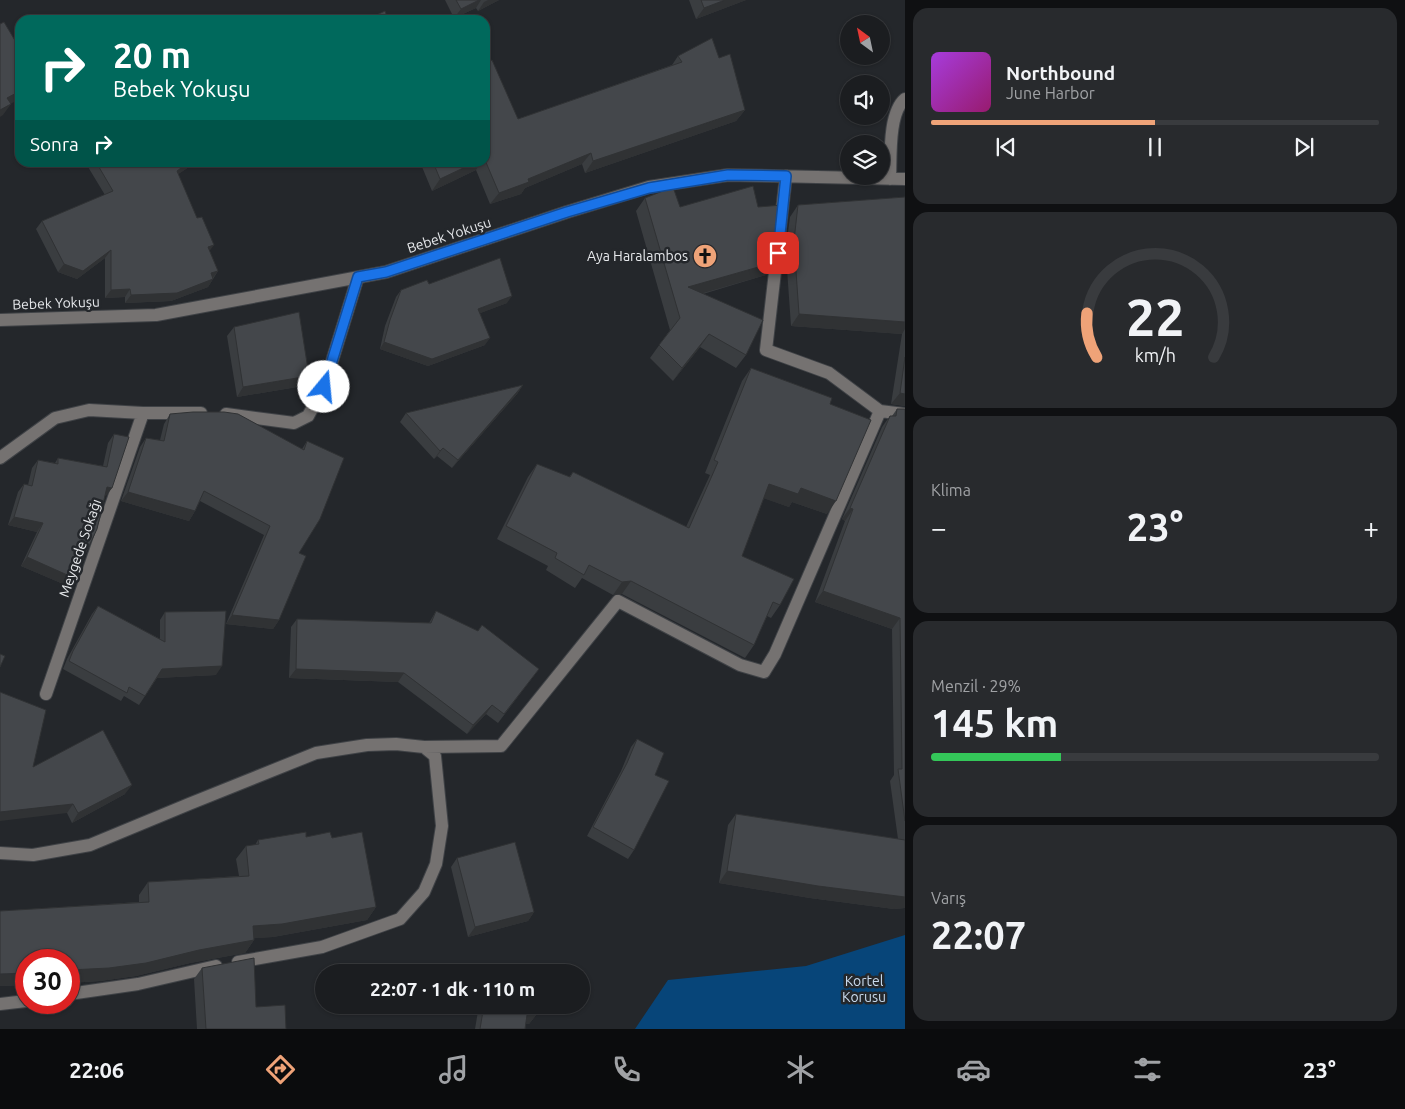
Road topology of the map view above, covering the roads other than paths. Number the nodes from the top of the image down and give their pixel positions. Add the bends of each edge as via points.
1 (905, 99) edge
2 (786, 176) junction
3 (840, 178) edge
4 (890, 179) joint
5 (905, 179) edge
6 (358, 277) junction
7 (0, 320) edge
8 (880, 411) junction
9 (143, 413) junction
10 (905, 414) edge
11 (0, 458) edge
12 (46, 694) dead end
13 (424, 747) junction
14 (0, 853) edge
15 (80, 992) edge
16 (15, 1002) edge
17 (0, 1004) edge

1 - 4 street via 891,130
2 - 3 street, Bebek Yokuşu
2 - 6 street, Bebek Yokuşu via 728,175 649,188 386,272
2 - 8 street via 766,350 829,373
4 - 5 street, Bebek Yokuşu
6 - 7 street, Bebek Yokuşu via 156,315
6 - 9 street via 324,387 308,416 294,422 218,413
8 - 10 street
8 - 13 street via 764,672 740,665 618,601 501,746
9 - 11 street via 89,410 54,418
9 - 12 street, Meygede Sokağı
13 - 14 street via 367,744 316,754 90,845 32,855
13 - 15 street via 435,756 442,826 436,864 424,892 400,919 322,946 138,984
16 - 17 street

